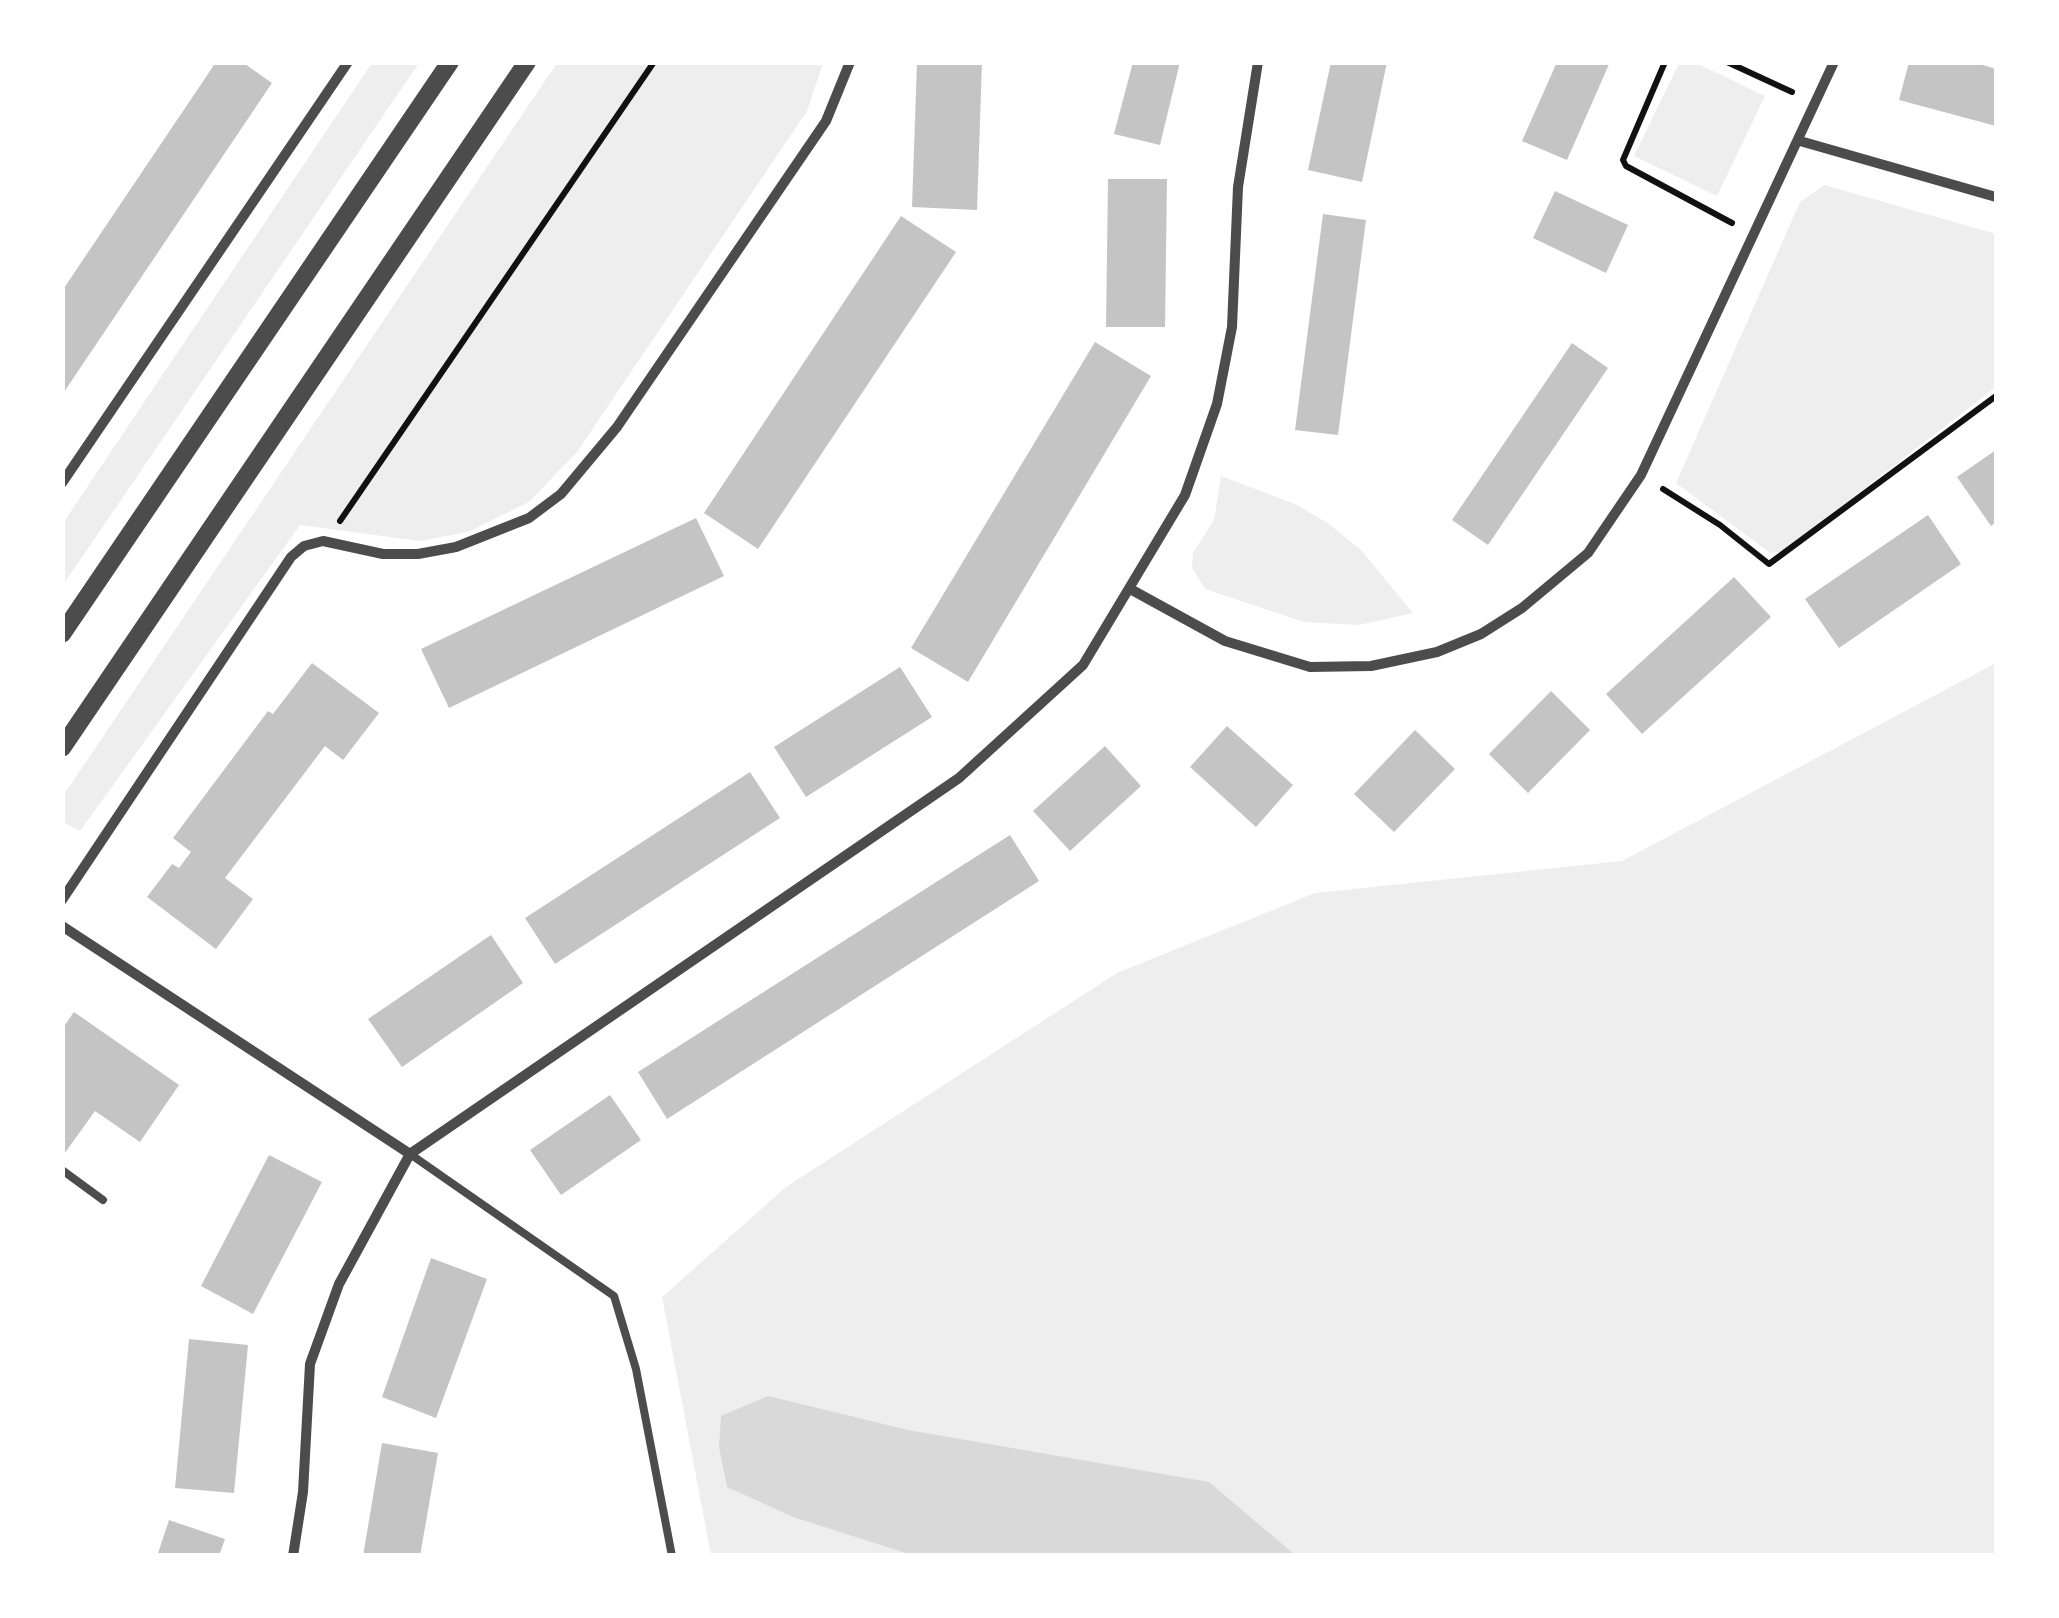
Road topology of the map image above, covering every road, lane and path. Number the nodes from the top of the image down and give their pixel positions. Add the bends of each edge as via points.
1 (348, 62) edge
2 (450, 62) edge
3 (527, 62) edge
4 (654, 62) edge
5 (850, 62) edge
6 (1258, 62) edge
7 (1665, 62) edge
8 (1727, 62) edge
9 (1834, 62) edge
10 (1816, 103) junction
11 (1800, 141) junction
12 (1996, 197) edge
13 (1753, 234) junction
14 (1996, 396) edge
15 (1642, 475) junction
16 (62, 483) edge
17 (324, 541) junction
18 (1132, 590) junction
19 (62, 634) edge
20 (62, 748) edge
21 (62, 900) edge
22 (62, 926) edge
23 (410, 1154) junction
24 (62, 1170) edge
25 (102, 1200) dead end
26 (293, 1556) edge
27 (672, 1556) edge

1 - 16 street
2 - 19 street
3 - 20 street
4 - 17 path
5 - 17 street via 816,136 616,427 561,494 529,518 456,547 383,554
6 - 18 street via 1238,187 1232,327 1216,404 1185,494
7 - 13 path via 1626,166
8 - 10 path
9 - 10 street
10 - 11 street
11 - 12 street
11 - 13 street
13 - 15 street
14 - 15 path via 1769,564
15 - 18 street via 1588,554 1522,608 1437,652 1372,666 1310,667 1226,641
17 - 21 street via 304,546 281,569
18 - 23 street via 1083,665 959,778
22 - 23 street
23 - 26 street via 339,1284 310,1364
23 - 27 lane via 614,1296 636,1369
24 - 25 lane

